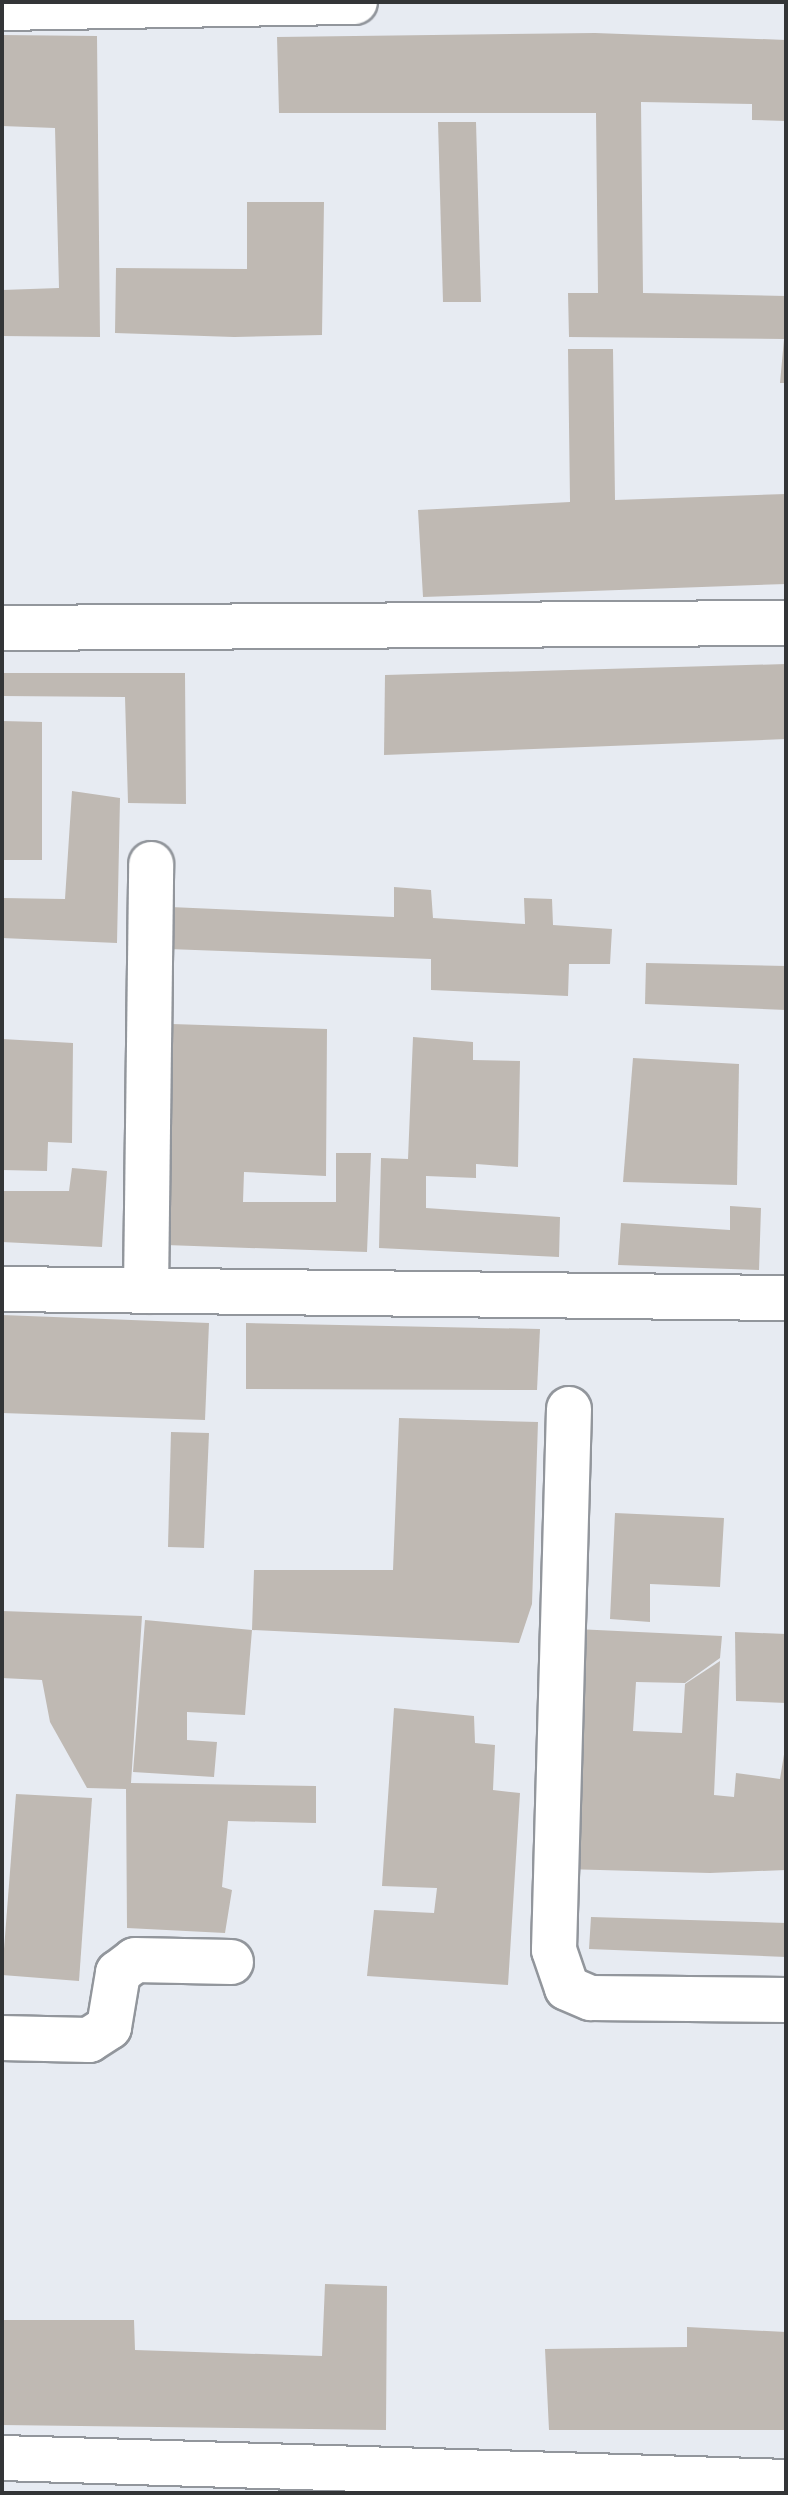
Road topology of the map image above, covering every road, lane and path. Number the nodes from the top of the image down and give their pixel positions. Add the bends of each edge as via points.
1 (355, 2) edge
2 (2, 8) edge
3 (786, 623) edge
4 (2, 628) edge
5 (151, 864) dead end
6 (2, 1289) edge
7 (146, 1291) junction
8 (786, 1298) edge
9 (569, 1409) dead end
10 (231, 1962) dead end
11 (786, 2000) edge
12 (2, 2038) edge
13 (2, 2458) edge
14 (786, 2482) edge

1 - 2 street
3 - 4 street
5 - 7 street
6 - 7 street
7 - 8 street
9 - 11 street via 554,1950 567,1988 591,1998
10 - 12 street via 135,1960 118,1973 109,2027 89,2040
13 - 14 street

